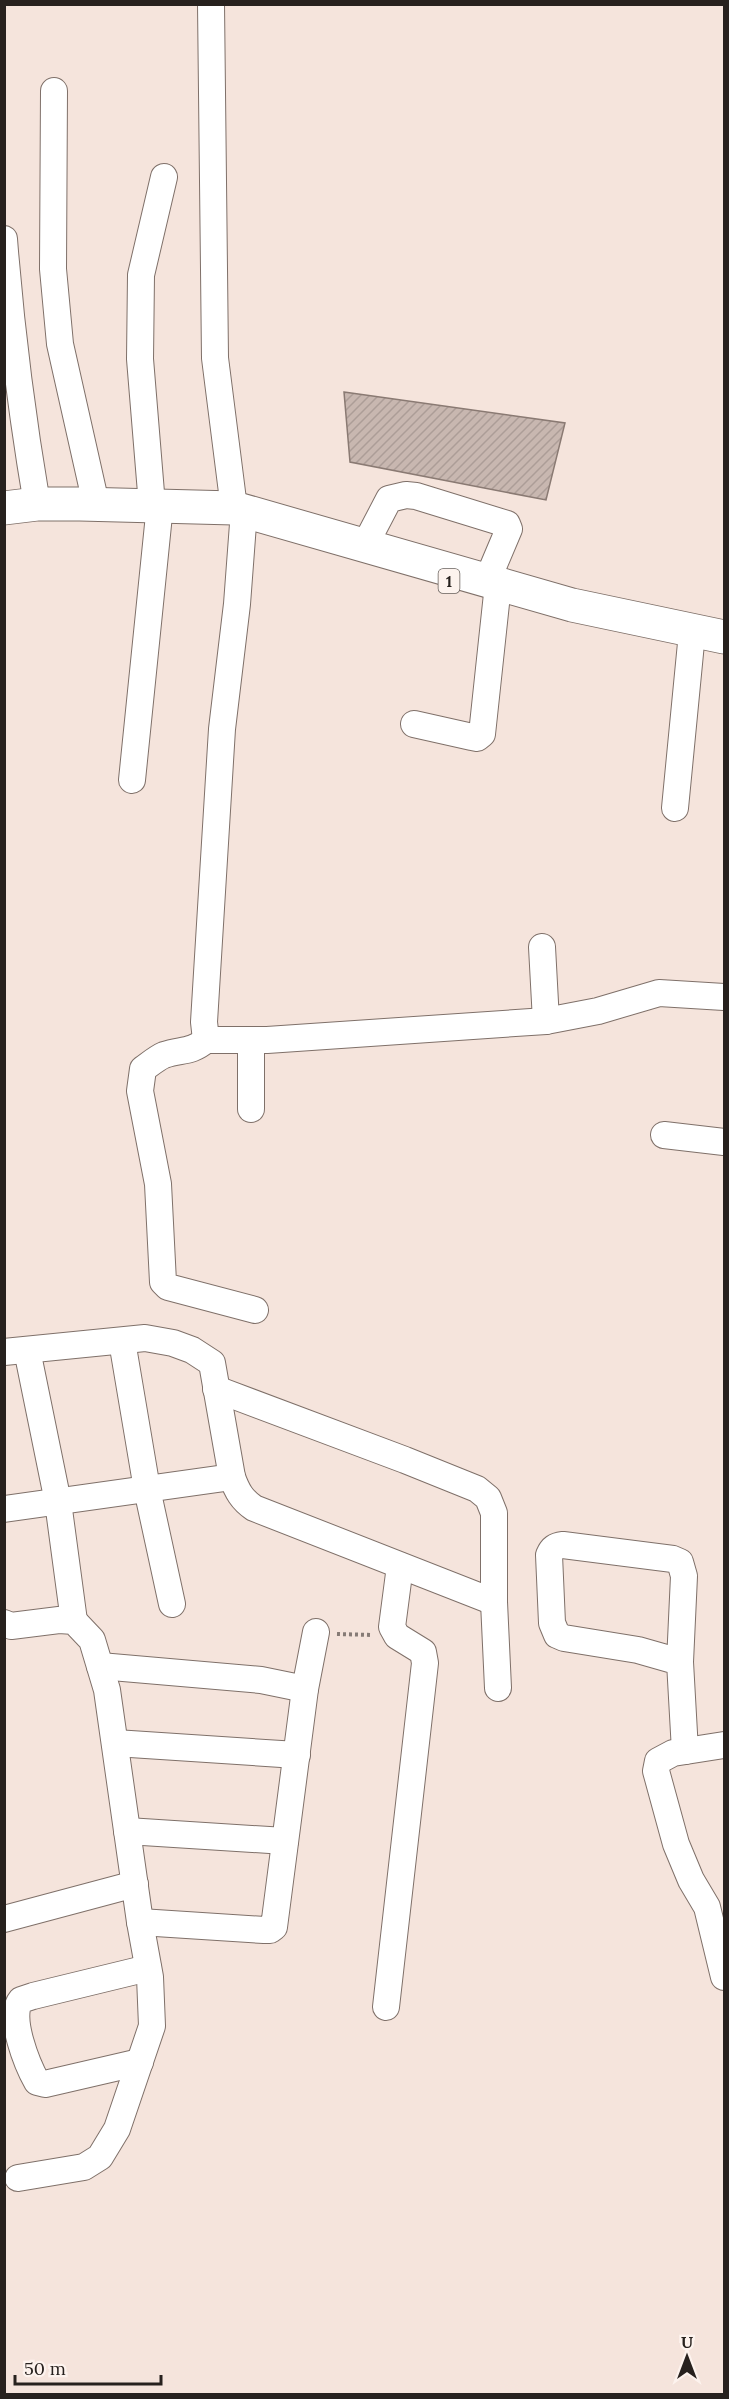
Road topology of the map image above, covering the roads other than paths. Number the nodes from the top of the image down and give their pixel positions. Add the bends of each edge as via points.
1 (211, 4) edge
2 (54, 91) dead end
3 (164, 177) dead end
4 (4, 239) edge
5 (38, 504) junction
6 (96, 504) junction
7 (162, 505) junction
8 (4, 508) edge
9 (238, 516) junction
10 (365, 545) junction
11 (492, 587) junction
12 (724, 638) edge
13 (691, 644) junction
14 (724, 651) edge
15 (414, 724) dead end
16 (132, 780) dead end
17 (675, 807) dead end
18 (542, 947) dead end
19 (724, 996) edge
20 (546, 1021) junction
21 (206, 1040) junction
22 (251, 1040) junction
23 (251, 1109) dead end
24 (664, 1135) dead end
25 (724, 1142) edge
26 (255, 1310) dead end
27 (122, 1341) junction
28 (16, 1351) edge
29 (216, 1389) junction
30 (232, 1477) junction
31 (147, 1489) junction
32 (58, 1502) junction
33 (4, 1509) edge
34 (400, 1566) junction
35 (494, 1602) junction
36 (172, 1604) dead end
37 (75, 1622) junction
38 (4, 1623) edge
39 (316, 1632) road end
40 (680, 1662) junction
41 (100, 1666) junction
42 (498, 1688) dead end
43 (304, 1689) junction
44 (115, 1743) junction
45 (724, 1745) edge
46 (685, 1751) junction
47 (297, 1755) junction
48 (127, 1831) junction
49 (285, 1841) junction
50 (135, 1884) junction
51 (4, 1919) edge
52 (140, 1922) junction
53 (148, 1968) junction
54 (724, 1977) edge
55 (386, 2007) dead end
56 (140, 2062) junction
57 (18, 2178) dead end

1 - 9 street via 215,358
2 - 6 street via 53,268 60,344
3 - 7 street via 141,275 140,359
4 - 5 street via 12,335
5 - 6 highway, 1
5 - 8 highway, 1
6 - 7 highway, 1
7 - 9 highway, 1
7 - 16 street
9 - 10 highway, 1
9 - 11 highway, 1
9 - 21 street via 237,604 222,729
10 - 11 highway, 1
10 - 11 street via 389,499 396,496 416,496 503,522 509,529
11 - 12 highway, 1
11 - 13 highway, 1
11 - 15 street via 482,734 477,738
13 - 14 highway, 1
13 - 17 street
18 - 20 street
19 - 20 street via 659,993
20 - 22 street
21 - 22 street
21 - 26 street via 196,1048 163,1055 143,1069 141,1080 158,1184 163,1282 168,1287
22 - 23 street
24 - 25 street
27 - 28 street
27 - 29 street via 145,1338 192,1350 212,1363
27 - 31 street
28 - 32 street
29 - 30 street
29 - 35 street via 405,1460 477,1489 489,1498 494,1513
30 - 31 street
30 - 34 street via 244,1502 254,1508
31 - 32 street
31 - 36 street
32 - 33 street
32 - 37 street
34 - 35 street
34 - 55 street via 393,1632 420,1649 425,1663
35 - 42 street
37 - 38 street via 11,1626
37 - 41 street via 92,1640
39 - 43 street
40 - 40 street via 557,1635 552,1623 552,1549 563,1545 680,1562 684,1576
40 - 46 street
41 - 43 street via 261,1680
41 - 44 street
43 - 47 street
44 - 47 street
44 - 48 street
45 - 46 street
46 - 54 street via 658,1761 656,1771 676,1844 690,1880 707,1907
47 - 49 street
48 - 49 street
48 - 50 street
49 - 52 street via 274,1926 270,1930
50 - 51 street
50 - 52 street
52 - 53 street
53 - 56 street via 152,2025
53 - 56 street via 33,1996 21,2000 17,2008 20,2043 38,2082 45,2084
56 - 57 street via 117,2129 100,2157 84,2167

